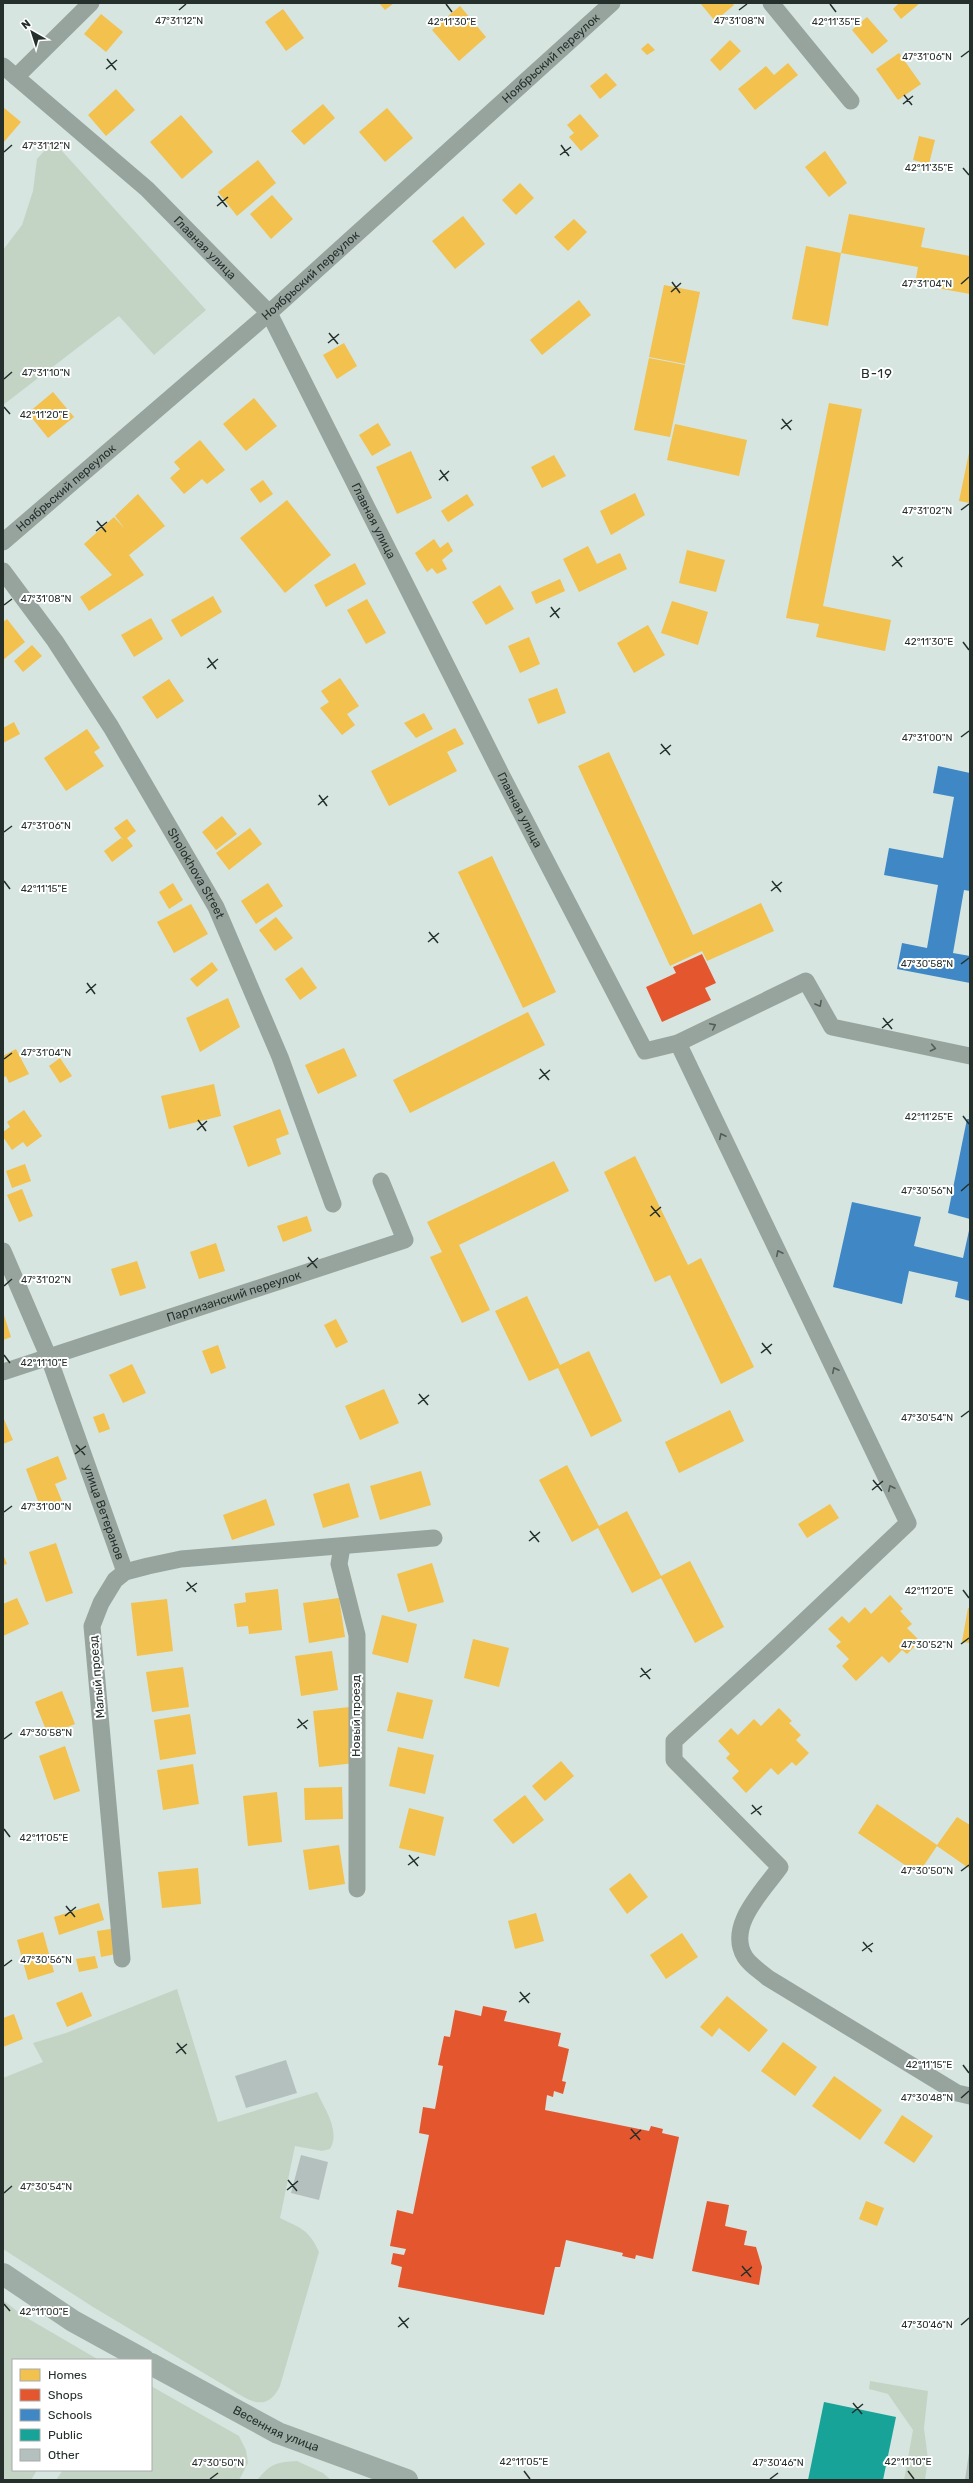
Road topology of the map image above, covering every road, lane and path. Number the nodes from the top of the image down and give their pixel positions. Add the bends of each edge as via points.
1 (91, 3) edge
2 (612, 3) edge
3 (771, 3) edge
4 (3, 66) edge
5 (16, 77) junction
6 (851, 101) dead end
7 (269, 313) junction
8 (3, 542) edge
9 (3, 571) edge
10 (678, 1043) junction
11 (970, 1056) edge
12 (381, 1181) dead end
13 (333, 1204) dead end
14 (3, 1250) edge
15 (49, 1358) junction
16 (3, 1372) edge
17 (434, 1538) dead end
18 (342, 1547) junction
19 (125, 1572) junction
20 (357, 1889) dead end
21 (122, 1959) dead end
22 (970, 2096) edge
23 (3, 2274) edge
24 (142, 2359) edge
25 (152, 2365) edge
26 (407, 2480) edge

1 - 5 street
2 - 7 street, Ноябрьский переулок
3 - 6 street
4 - 5 street, Главная улица
5 - 7 street, Главная улица via 147,189
7 - 8 street, Ноябрьский переулок
7 - 10 street, Главная улица via 500,774 645,1051
9 - 13 street, Sholokhova Street via 55,641 111,727 216,907 280,1057
10 -> 11 street via 806,981 832,1027
22 -> 10 street via 957,2092 768,1978 745,1957 739,1936 743,1919 780,1868 674,1760 674,1740 908,1523
12 - 15 street, Партизанский переулок via 405,1240
14 - 15 street, улица Ветеранов
15 - 16 street, Партизанский переулок
15 - 19 street, улица Ветеранов
17 - 18 street
18 - 19 street via 181,1559
18 - 20 street, Новый проезд via 339,1564 357,1635
19 - 21 street, Малый проезд via 115,1580 101,1603 92,1626
23 - 24 street via 73,2321
25 - 26 street, Весенняя улица via 278,2433

